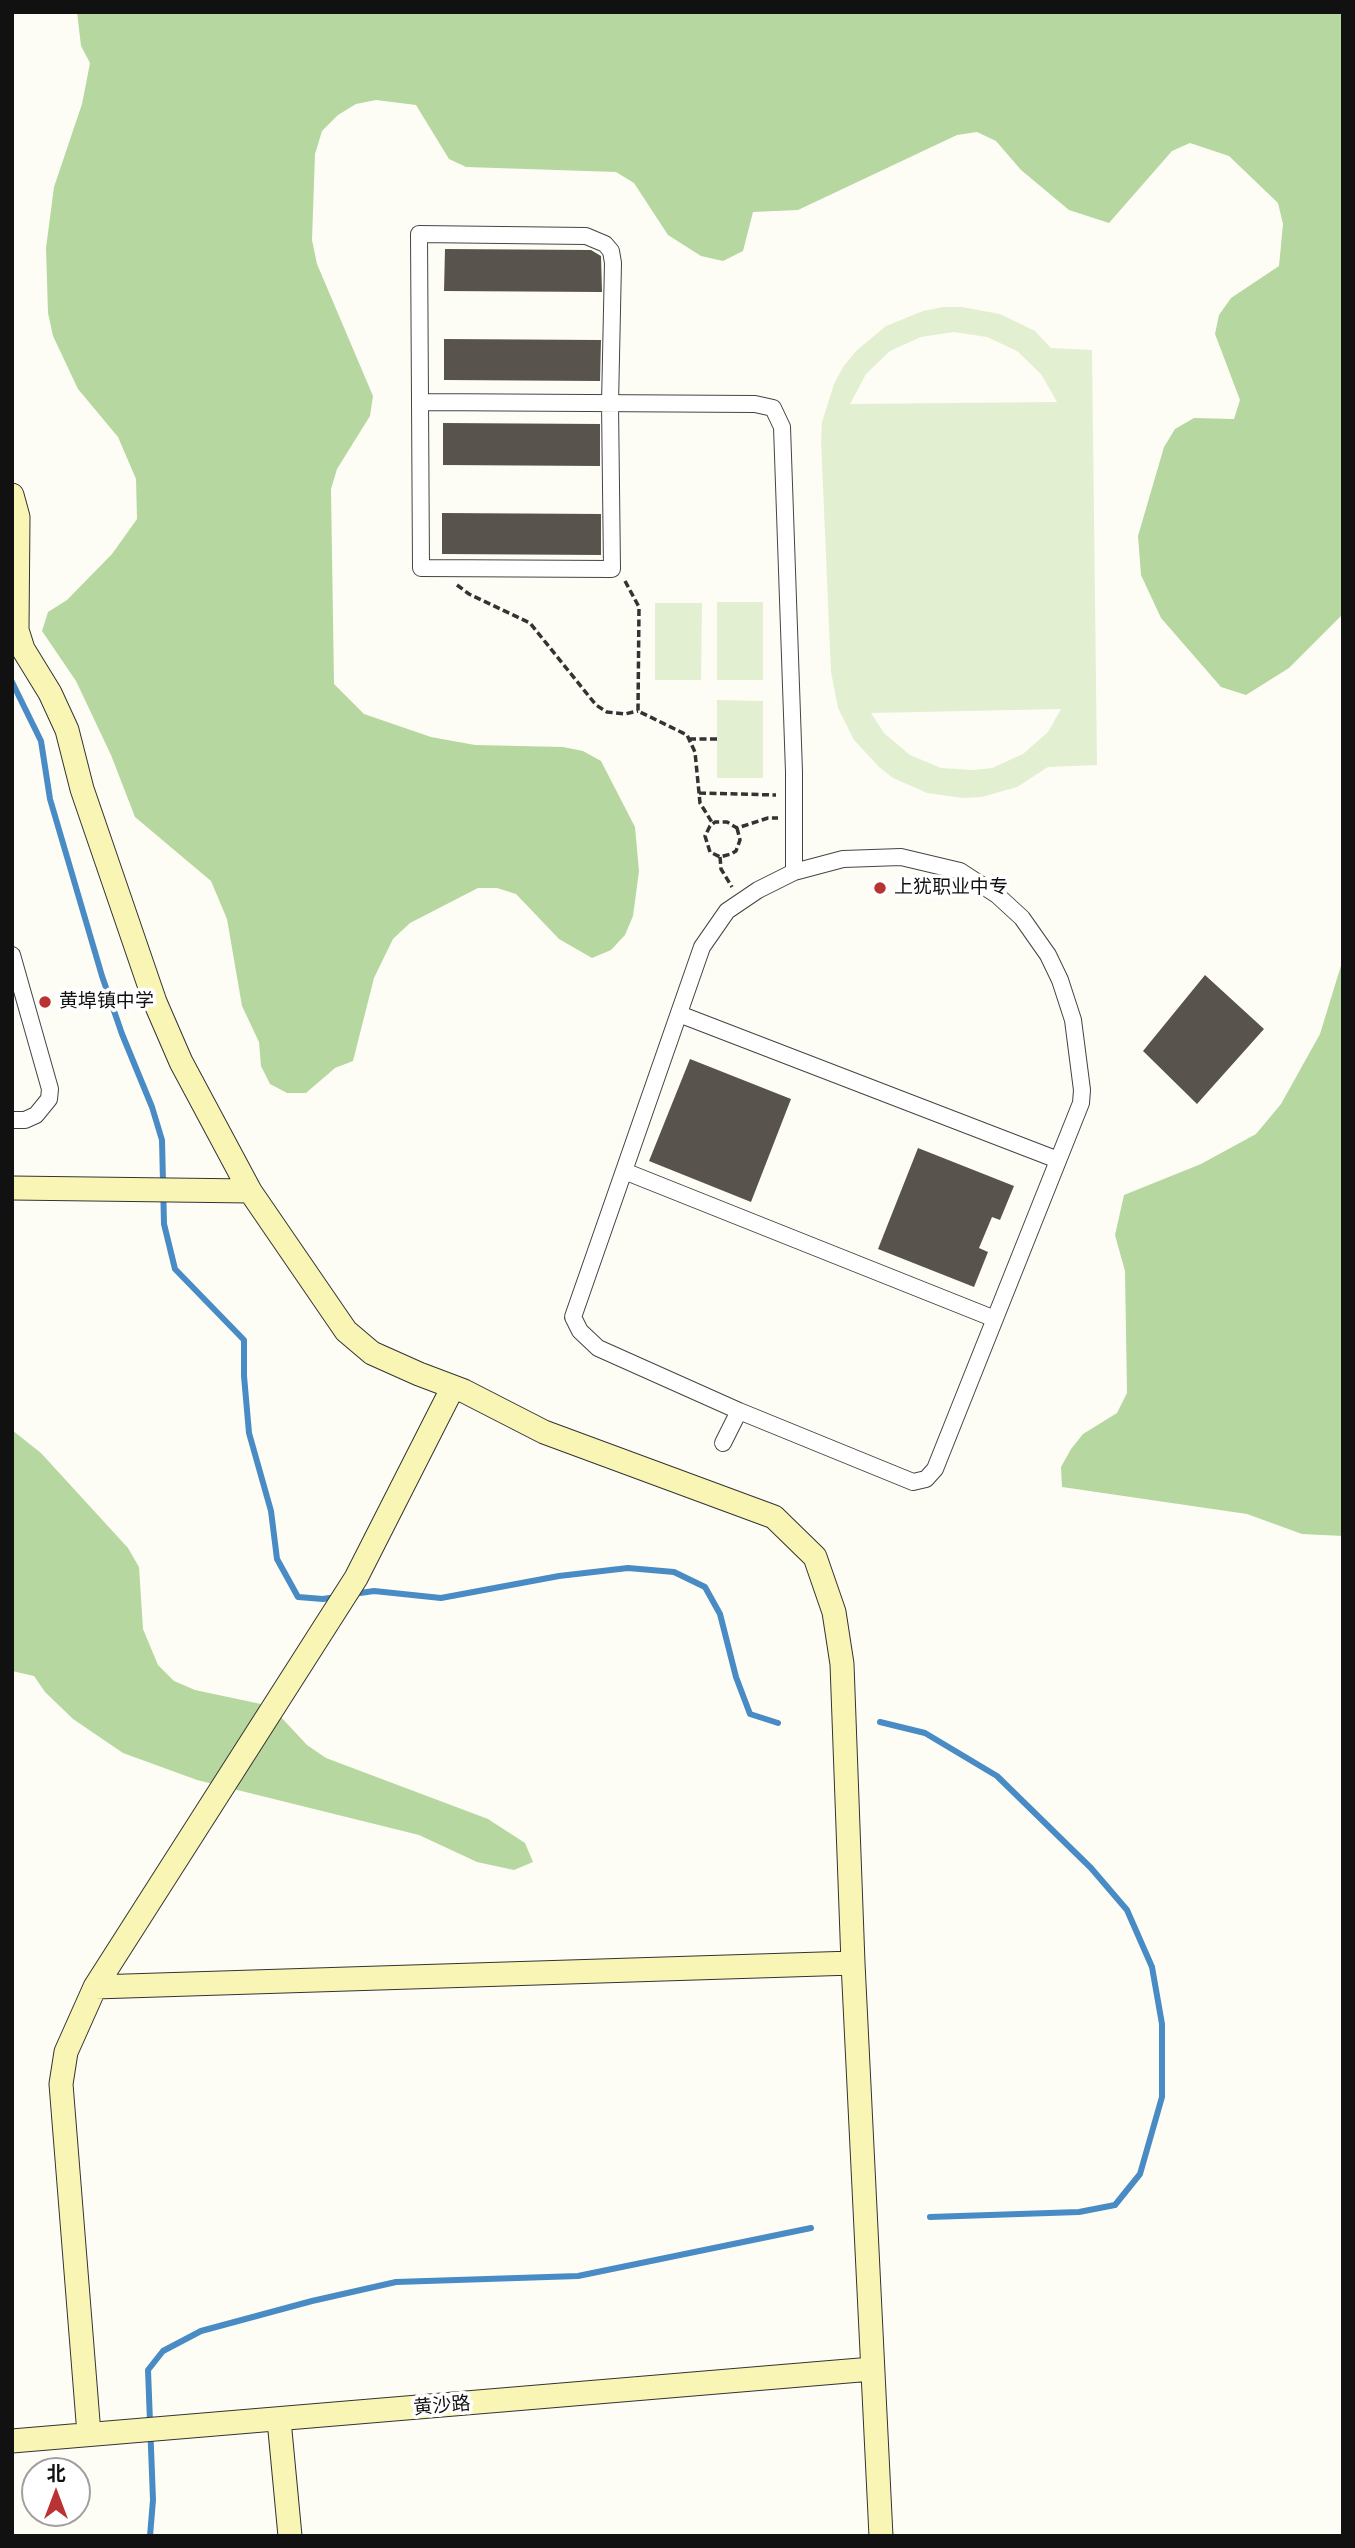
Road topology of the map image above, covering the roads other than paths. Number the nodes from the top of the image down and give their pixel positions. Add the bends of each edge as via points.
1 (421, 402) junction
2 (610, 404) junction
3 (12, 495) edge
4 (794, 872) junction
5 (12, 955) edge
6 (679, 1014) junction
7 (12, 1120) edge
8 (1058, 1160) junction
9 (624, 1171) junction
10 (12, 1188) edge
11 (250, 1191) junction
12 (995, 1319) junction
13 (453, 1387) junction
14 (739, 1411) junction
15 (723, 1443) dead end
16 (853, 1964) junction
17 (95, 1987) junction
18 (872, 2369) junction
19 (279, 2420) junction
20 (89, 2434) junction
21 (12, 2441) edge
22 (290, 2536) edge
23 (881, 2536) edge

1 - 2 street
1 - 2 street via 419,234 433,234 586,236 605,244 613,263
1 - 2 street via 421,568 612,569
2 - 4 street via 755,404 773,408 782,427
3 - 11 street via 18,517 17,630 23,649 67,730 82,789 155,1002 181,1062
4 - 6 street via 727,911 702,947
4 - 8 street via 843,859 901,857 960,871 1022,918 1048,955 1073,1020 1081,1103
5 - 7 street via 50,1089 49,1099 36,1115
6 - 8 street
6 - 9 street
8 - 12 street
9 - 12 street
9 - 14 street via 573,1317 598,1348
10 - 11 street
11 - 13 street via 346,1331 372,1353
12 - 14 street via 936,1469 926,1479 913,1482
13 - 16 street via 544,1432 774,1517 815,1557 834,1612 842,1664
13 - 17 street via 356,1578
14 - 15 street
16 - 17 street
16 - 18 street
17 - 20 street via 66,2052 61,2084
18 - 19 street, 黄沙路
18 - 23 street
19 - 20 street, 黄沙路
19 - 22 street
20 - 21 street, 黄沙路

